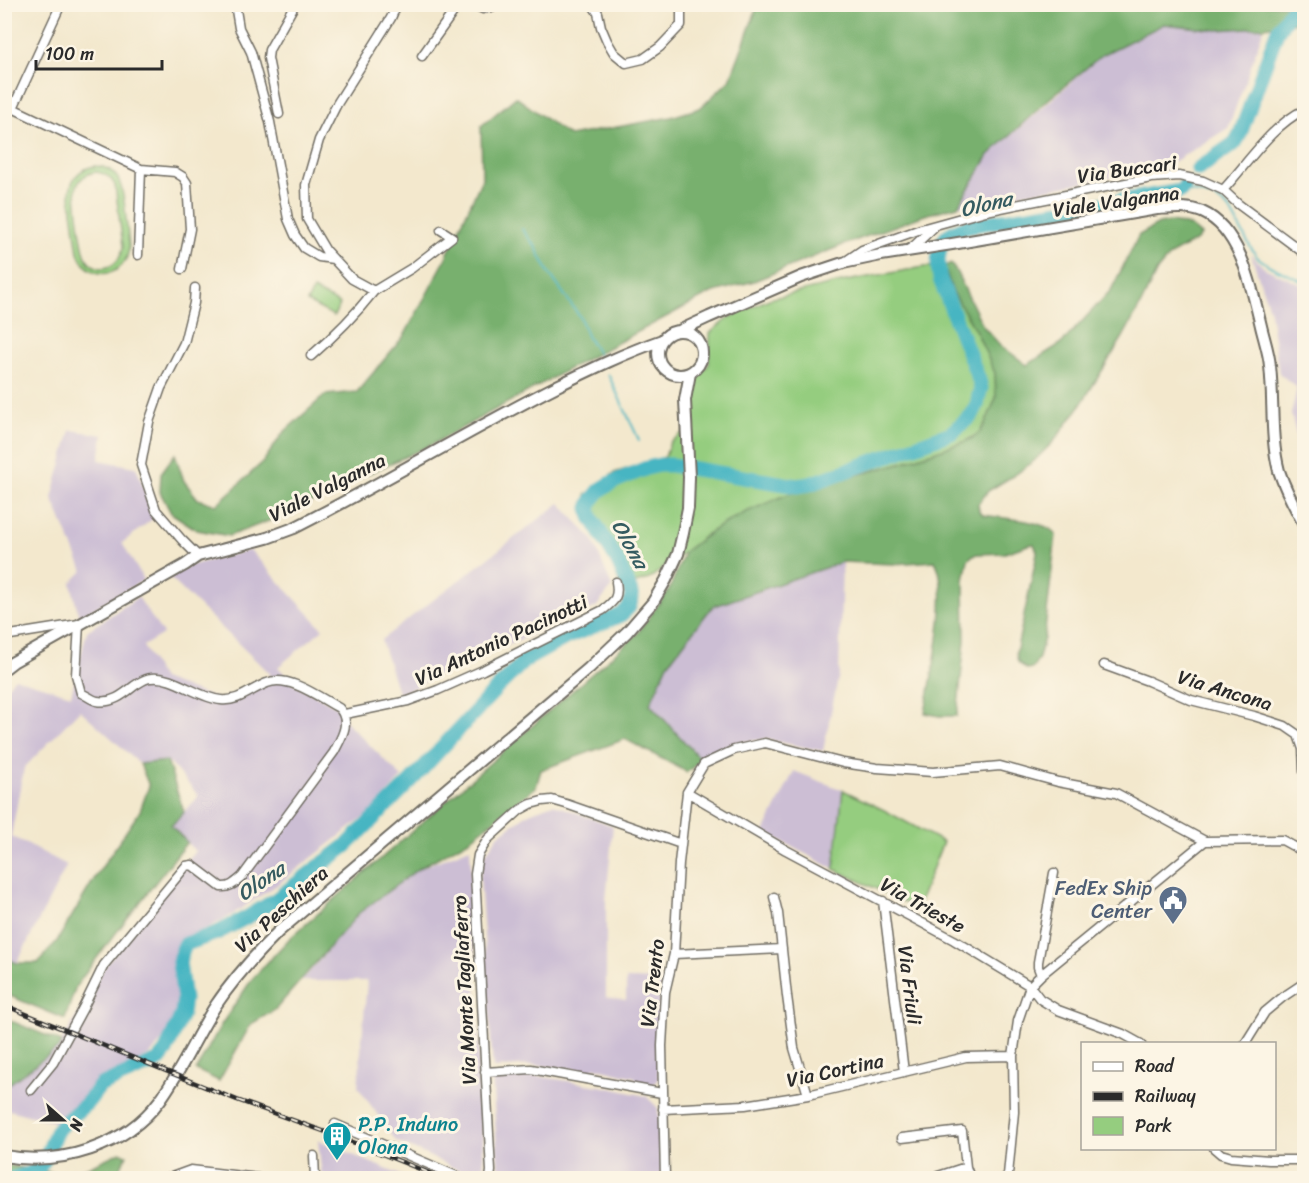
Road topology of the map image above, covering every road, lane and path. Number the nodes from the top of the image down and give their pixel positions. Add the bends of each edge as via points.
1 (61, 4) edge
2 (235, 4) edge
3 (295, 4) edge
4 (397, 4) edge
5 (459, 4) edge
6 (472, 4) edge
7 (504, 4) edge
8 (592, 4) edge
9 (681, 5) edge
10 (422, 56) dead end
11 (9, 106) edge
12 (1305, 110) edge
13 (279, 114) dead end
14 (141, 169) junction
15 (1223, 190) junction
16 (934, 226) junction
17 (441, 230) dead end
18 (907, 250) junction
19 (1305, 254) edge
20 (138, 255) dead end
21 (333, 259) junction
22 (843, 263) junction
23 (182, 269) dead end
24 (195, 288) dead end
25 (374, 291) junction
26 (709, 316) junction
27 (681, 330) junction
28 (662, 340) junction
29 (699, 340) junction
30 (634, 350) junction
31 (310, 356) dead end
32 (658, 357) junction
33 (690, 373) junction
34 (674, 375) junction
35 (685, 400) junction
36 (1305, 524) edge
37 (198, 556) junction
38 (616, 582) dead end
39 (79, 624) junction
40 (4, 636) edge
41 (1104, 666) dead end
42 (4, 669) edge
43 (345, 714) junction
44 (1305, 772) edge
45 (687, 792) junction
46 (1305, 838) edge
47 (1205, 841) junction
48 (681, 844) junction
49 (1302, 850) edge
50 (1054, 873) dead end
51 (774, 897) dead end
52 (883, 901) junction
53 (782, 949) junction
54 (674, 954) junction
55 (1041, 975) junction
56 (1305, 983) edge
57 (1030, 986) junction
58 (1137, 1042) edge
59 (1246, 1042) edge
60 (1013, 1056) junction
61 (485, 1072) junction
62 (904, 1072) junction
63 (31, 1090) dead end
64 (662, 1093) junction
65 (805, 1095) junction
66 (663, 1109) junction
67 (335, 1124) dead end
68 (902, 1138) dead end
69 (1215, 1150) edge
70 (4, 1156) edge
71 (314, 1156) dead end
72 (1305, 1160) edge
73 (966, 1167) junction
74 (1009, 1178) edge
75 (169, 1179) edge
76 (258, 1179) edge
77 (315, 1179) edge
78 (461, 1179) edge
79 (490, 1179) edge
80 (665, 1179) edge
81 (932, 1179) edge
82 (970, 1179) edge

1 - 11 street
2 - 21 street via 270,122 288,219 304,248
3 - 13 street via 267,58
4 - 21 street via 337,104 319,140 306,185 307,219
5 - 10 street
6 - 7 street via 483,9
8 - 9 street via 607,41 626,63 643,59 681,25
11 - 14 street
12 - 15 street via 1265,142
14 - 20 street
14 - 23 street via 175,172 187,183 190,229
15 - 16 street, Via Buccari via 1192,177 1151,178 986,211
15 - 19 street, Via Buccari
16 - 18 street, Via Buccari
16 - 22 street, Via Buccari via 862,250
17 - 25 street via 452,237
18 - 22 main road, Viale Valganna
18 - 36 main road, Viale Valganna via 1157,209 1192,209 1214,219 1230,237 1246,268 1270,365 1279,470
21 - 25 street via 352,279
22 - 26 main road, Viale Valganna
24 - 37 street via 184,343 148,422 141,465 156,510
25 - 31 street via 334,336
26 - 27 main road, Viale Valganna
26 - 29 main road
27 - 28 main road
27 - 29 main road
28 - 30 main road, Viale Valganna
28 - 32 main road
29 - 33 main road via 702,358
30 - 32 main road
30 - 37 main road, Viale Valganna via 500,416 294,528
32 - 34 main road
33 - 34 main road
33 - 35 main road
34 - 35 main road
35 - 70 main road, Via Peschiera via 688,508 681,545 653,602 627,632 278,932 242,969 217,1003 165,1093 142,1119 106,1143 83,1152 27,1159
37 - 39 main road, Viale Valganna
38 - 43 street, Via Antonio Pacinotti via 617,596 603,610 483,670 408,701
39 - 40 street
39 - 42 main road, Viale Valganna
39 - 43 street via 76,675 81,693 96,701 120,697 150,678 174,682 220,700 281,681 293,683
41 - 44 street, Via Ancona via 1191,700 1285,726 1298,735
43 - 63 street via 344,733 334,752 242,877 226,888 192,865 186,866 104,965 53,1063
45 - 47 street via 704,764 734,750 765,743 877,768 933,772 1000,766 1116,793
45 - 48 street, Via Trento
45 - 52 street, Via Trieste
46 - 49 street
47 - 49 street via 1282,840
47 - 55 street
48 - 54 street, Via Trento
48 - 61 street, Via Monte Tagliaferro via 552,800 526,807 488,839 478,855 475,874
50 - 55 street via 1038,962
51 - 53 street
52 - 57 street, Via Trieste
52 - 62 street, Via Friuli
53 - 54 street
53 - 65 street via 794,1048
54 - 64 street, Via Trento via 664,992
55 - 57 street
56 - 59 street via 1265,1012
57 - 58 street, Via Trieste via 1040,999 1058,1010
57 - 60 street via 1018,1021
60 - 62 street, Via Cortina via 966,1057
60 - 74 street
61 - 64 street via 531,1069
61 - 79 street, Via Monte Tagliaferro
62 - 65 street, Via Cortina
64 - 66 street, Via Trento
65 - 66 street, Via Cortina via 745,1105
66 - 80 street, Via Trento
67 - 78 street
68 - 73 street via 962,1131
69 - 72 street via 1231,1157
71 - 77 street
73 - 81 street
73 - 82 street
75 - 76 street via 191,1170

